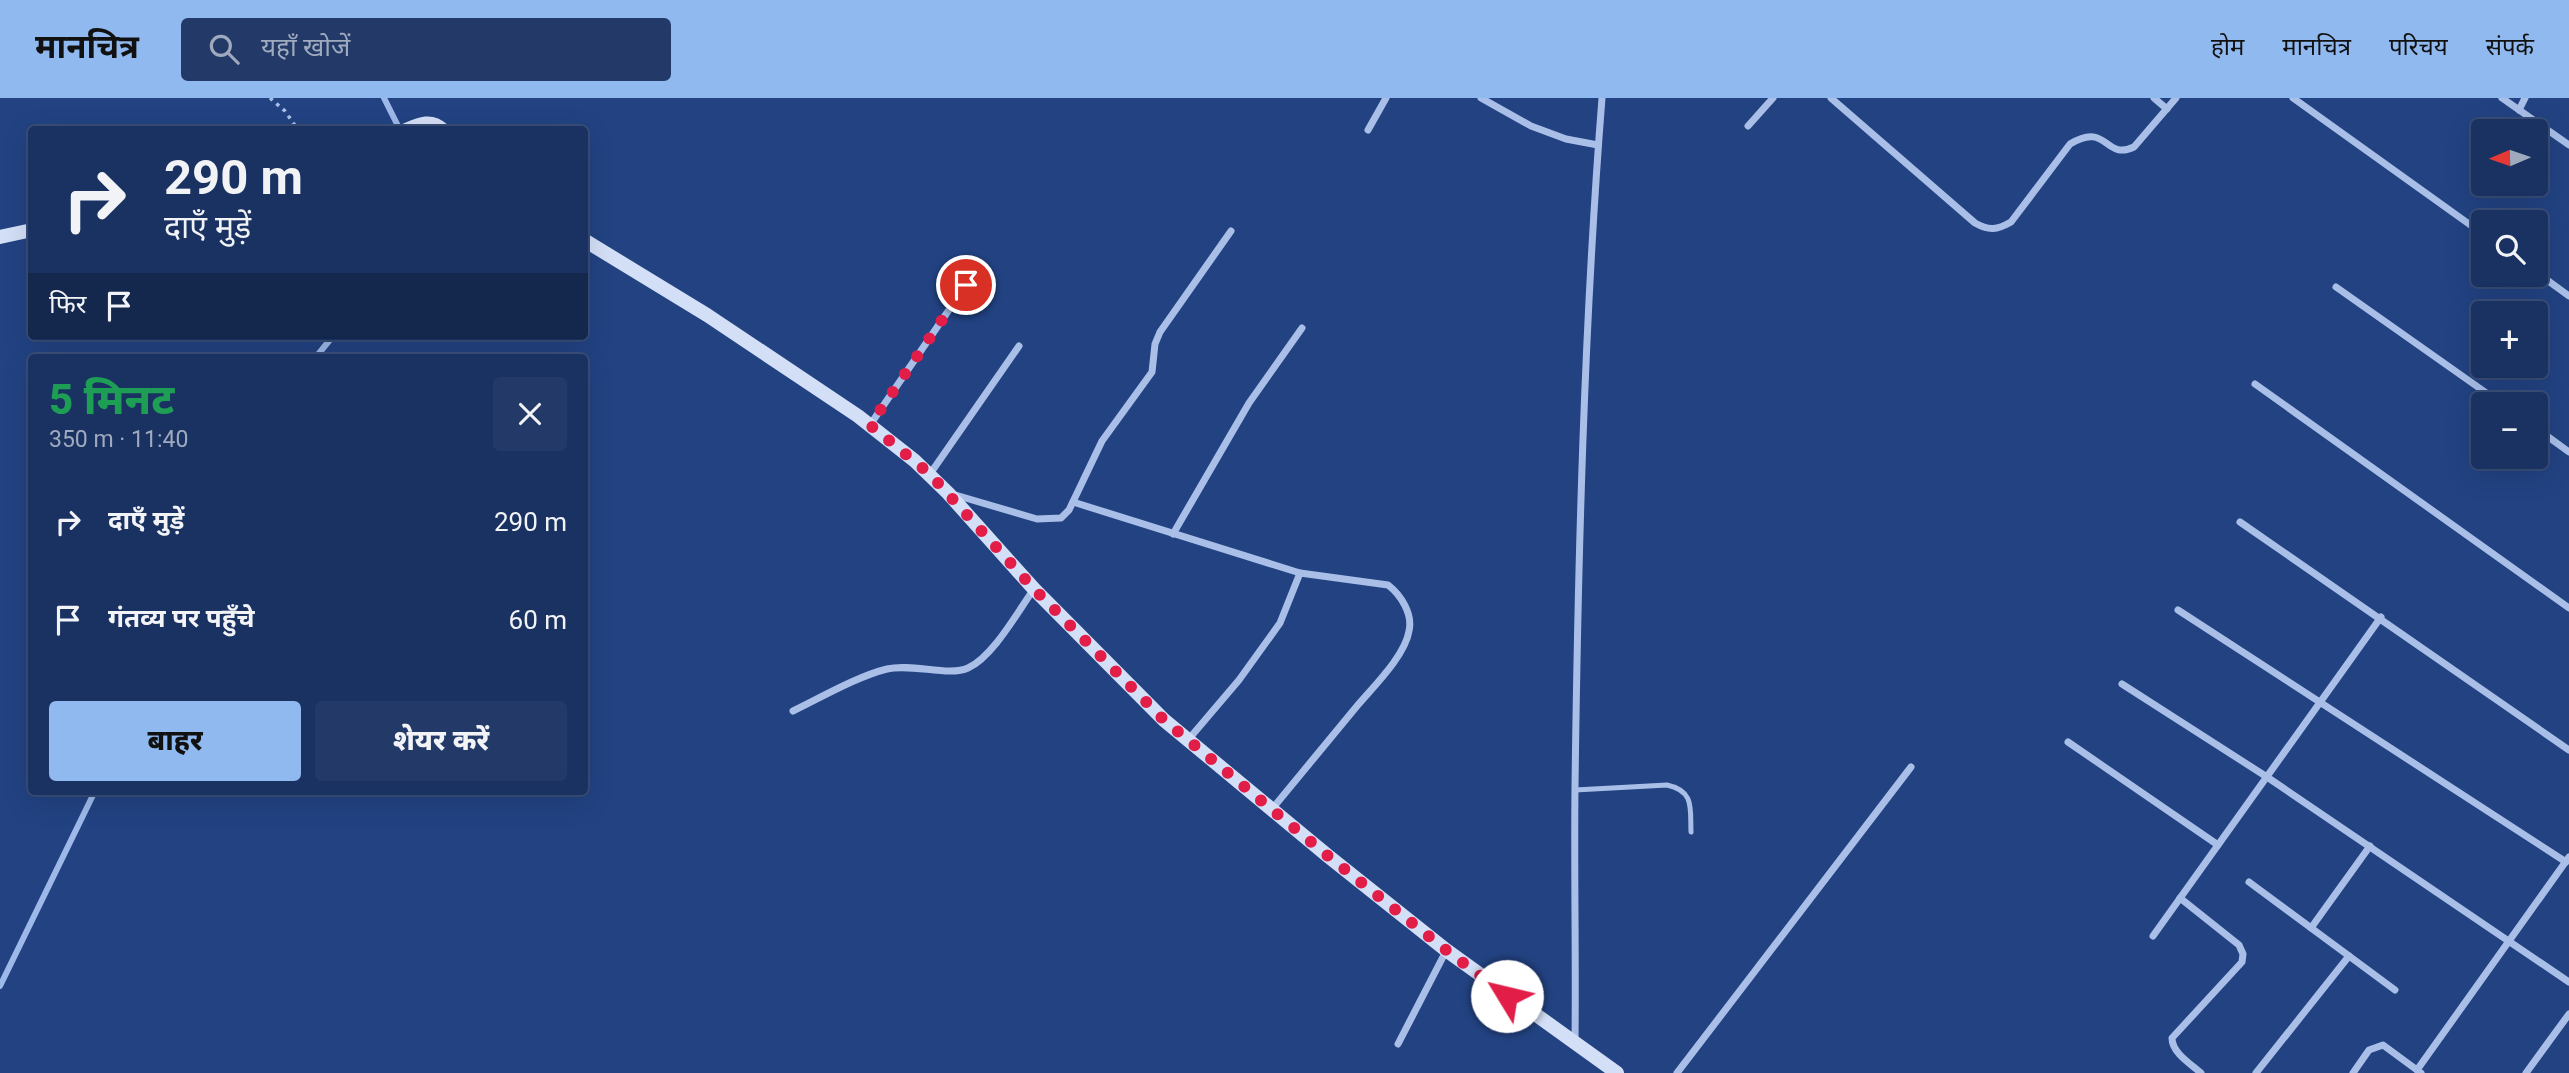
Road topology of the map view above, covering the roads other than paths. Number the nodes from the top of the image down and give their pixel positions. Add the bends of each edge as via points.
1 (1386, 98) edge
2 (1481, 98) edge
3 (1602, 98) edge
4 (1773, 98) edge
5 (1831, 98) edge
6 (2154, 98) edge
7 (2176, 98) edge
8 (2293, 98) edge
9 (2502, 98) edge
10 (2525, 98) edge
11 (2167, 109) junction
12 (2519, 110) junction
13 (418, 126) edge
14 (438, 126) edge
15 (1748, 126) dead end
16 (1368, 130) dead end
17 (1598, 145) junction
18 (2569, 145) edge
19 (2471, 225) edge
20 (28, 231) edge
21 (1231, 231) dead end
22 (0, 237) edge
23 (588, 242) edge
24 (2548, 281) edge
25 (966, 285) dead end
26 (2336, 287) dead end
27 (2569, 296) edge
28 (1302, 328) dead end
29 (1019, 346) dead end
30 (2255, 384) dead end
31 (2485, 392) edge
32 (870, 425) junction
33 (2548, 437) edge
34 (2569, 452) edge
35 (930, 474) junction
36 (948, 493) junction
37 (1073, 502) junction
38 (2240, 522) dead end
39 (1173, 534) junction
40 (1300, 573) junction
41 (1034, 589) junction
42 (2569, 608) edge
43 (2178, 610) dead end
44 (2381, 617) junction
45 (2122, 684) dead end
46 (2320, 703) junction
47 (793, 711) dead end
48 (1188, 740) junction
49 (2068, 742) dead end
50 (2569, 750) edge
51 (1911, 767) dead end
52 (2267, 776) junction
53 (1575, 790) junction
54 (1272, 810) junction
55 (1691, 832) dead end
56 (2218, 845) junction
57 (2370, 846) junction
58 (2567, 860) edge
59 (2249, 882) dead end
60 (2180, 898) junction
61 (2311, 928) junction
62 (2153, 936) dead end
63 (2510, 942) junction
64 (1446, 950) junction
65 (2348, 956) junction
66 (2569, 982) edge
67 (2395, 990) dead end
68 (2569, 1014) edge
69 (1398, 1044) dead end
70 (1575, 1045) junction
71 (2419, 1072) edge
72 (1617, 1073) edge
73 (1677, 1073) edge
74 (2201, 1073) edge
75 (2256, 1073) edge
76 (2353, 1073) edge
77 (2526, 1073) edge

1 - 16 street
2 - 17 street via 1531,126
3 - 17 street
4 - 15 street
5 - 11 street via 1988,230 2011,222 2070,144 2093,135 2112,148 2126,150 2134,147
6 - 11 street
7 - 11 street
8 - 19 street
9 - 12 street
10 - 12 street
12 - 18 street
13 - 14 street
17 - 53 street via 1584,380
20 - 22 street
21 - 37 street via 1160,332 1152,372 1102,441
23 - 32 street via 707,315
24 - 27 street
25 - 32 street
26 - 31 street
28 - 39 street via 1249,403
29 - 35 street
30 - 42 street
32 - 35 street
33 - 34 street
35 - 36 street
36 - 37 street via 1037,519 1061,518
36 - 41 street
37 - 39 street
38 - 44 street
39 - 40 street
40 - 48 street via 1280,623 1240,680
40 - 54 street via 1388,585 1404,604 1410,630 1388,669
41 - 47 street via 990,650 967,669 885,669
41 - 48 street
43 - 46 street
44 - 46 street
44 - 50 street
45 - 52 street
46 - 52 street
46 - 58 street
48 - 54 street
49 - 56 street
51 - 73 street
52 - 56 street
52 - 57 street
53 - 55 lane via 1678,787 1689,802
53 - 70 street
54 - 64 street
56 - 60 street
57 - 61 street
57 - 63 street
58 - 63 street
59 - 61 street
60 - 62 street
60 - 74 street via 2239,945 2243,954 2242,962 2172,1038 2176,1050
61 - 65 street
63 - 66 street
63 - 71 street
64 - 69 street
64 - 70 street
65 - 67 street
65 - 75 street
68 - 77 street
70 - 72 street
71 - 76 street via 2383,1045 2370,1050

